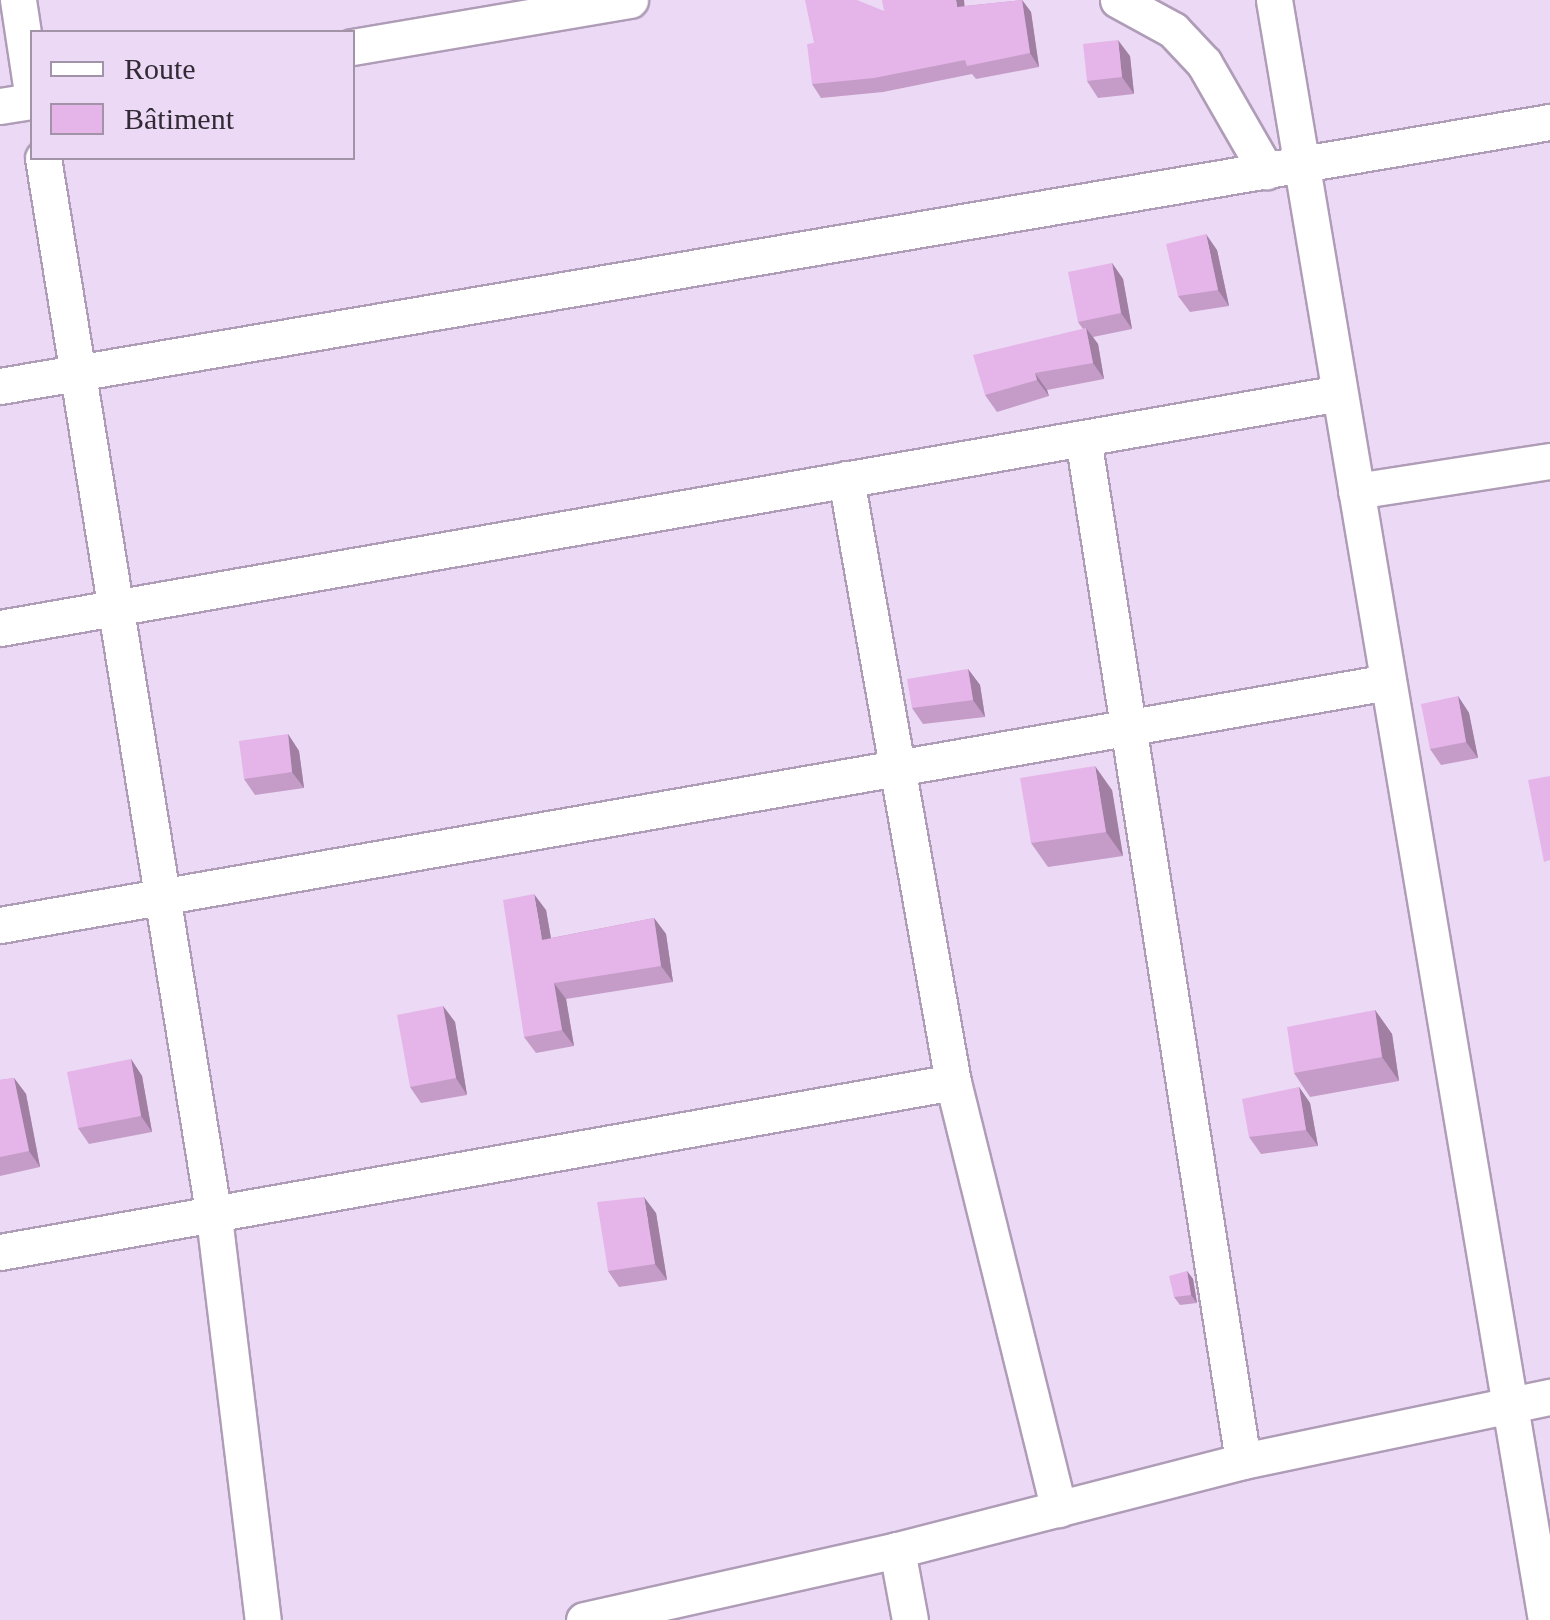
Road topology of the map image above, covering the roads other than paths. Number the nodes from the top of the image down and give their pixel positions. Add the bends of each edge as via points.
1 (18, 0) edge
2 (630, 0) edge
3 (1118, 0) edge
4 (1274, 0) edge
5 (355, 46) edge
6 (30, 80) edge
7 (30, 100) edge
8 (0, 106) edge
9 (1550, 122) edge
10 (43, 160) edge
11 (1301, 164) junction
12 (1266, 171) junction
13 (78, 373) junction
14 (0, 386) edge
15 (1340, 393) junction
16 (1083, 438) junction
17 (1550, 461) edge
18 (846, 480) junction
19 (1356, 491) junction
20 (115, 608) junction
21 (0, 628) edge
22 (1388, 682) junction
23 (1130, 727) junction
24 (897, 768) junction
25 (162, 896) junction
26 (0, 925) edge
27 (953, 1082) junction
28 (214, 1217) junction
29 (0, 1252) edge
30 (1550, 1397) edge
31 (1510, 1404) junction
32 (1244, 1460) junction
33 (1059, 1508) junction
34 (896, 1550) junction
35 (263, 1620) edge
36 (584, 1620) edge
37 (910, 1620) edge
38 (1546, 1620) edge

1 - 6 street
2 - 5 street
3 - 12 street via 1173,30 1204,64
4 - 11 street
7 - 8 street
9 - 11 street
10 - 13 street
11 - 12 street
11 - 15 street
12 - 13 street
13 - 14 street
13 - 20 street
15 - 16 street
15 - 19 street
16 - 18 street
16 - 23 street
17 - 19 street
18 - 20 street
18 - 24 street
19 - 22 street
20 - 21 street
20 - 25 street
22 - 23 street
22 - 31 street
23 - 24 street
23 - 32 street
24 - 25 street
24 - 27 street
25 - 26 street
25 - 28 street
27 - 28 street
27 - 33 street
28 - 29 street
28 - 35 street
30 - 31 street
31 - 32 street
31 - 38 street
32 - 33 street
33 - 34 street
34 - 36 street
34 - 37 street

